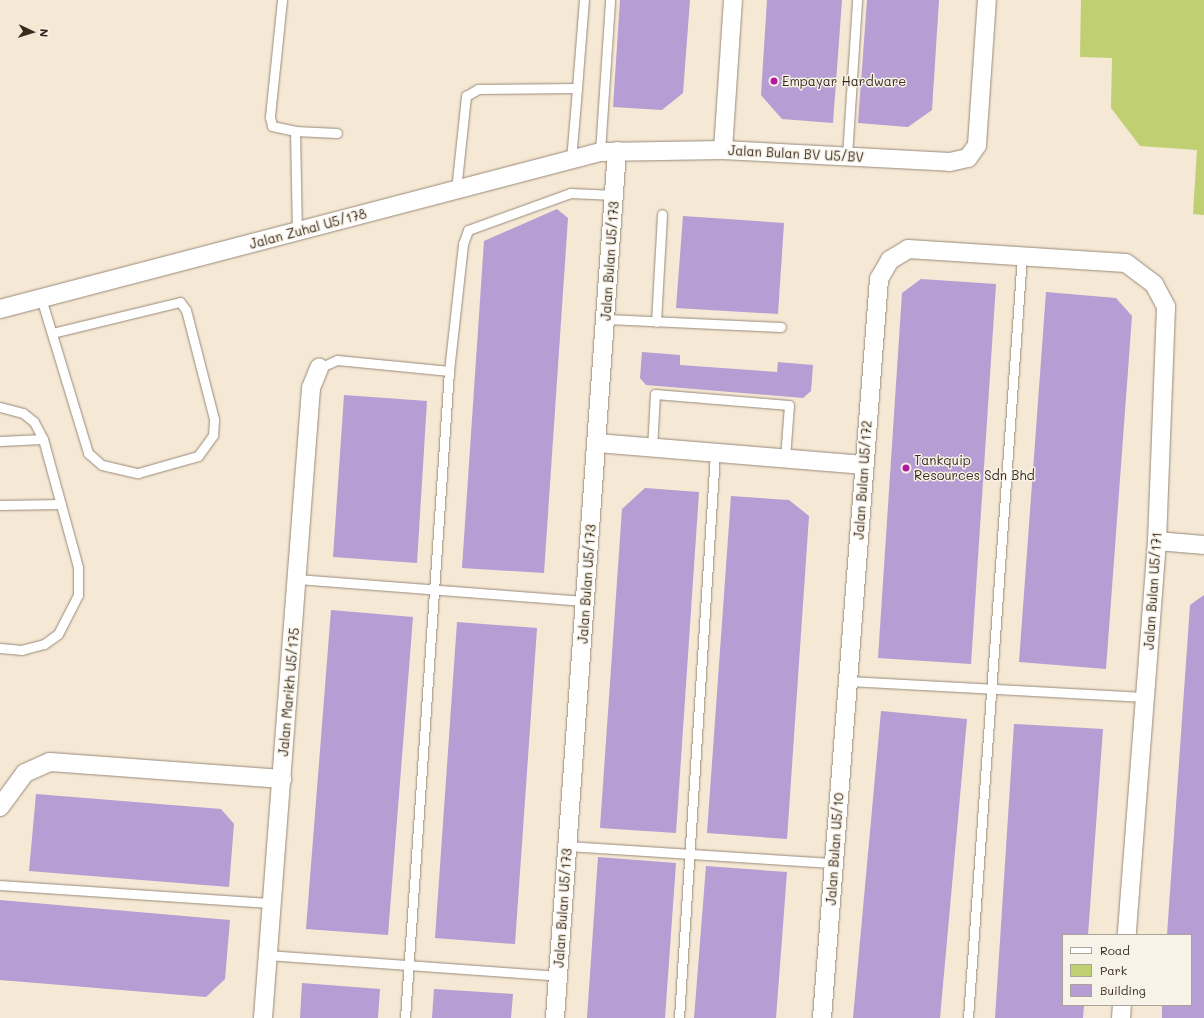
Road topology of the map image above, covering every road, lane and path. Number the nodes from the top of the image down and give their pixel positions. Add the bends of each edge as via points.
1 (282, 0) edge
2 (584, 0) edge
3 (610, 0) edge
4 (733, 0) edge
5 (857, 0) edge
6 (986, 0) edge
7 (577, 88) junction
8 (295, 131) junction
9 (337, 134) dead end
10 (723, 150) junction
11 (608, 151) junction
12 (847, 156) junction
13 (571, 160) junction
14 (456, 190) junction
15 (615, 195) junction
16 (662, 214) dead end
17 (297, 232) junction
18 (1022, 255) junction
19 (41, 298) junction
20 (0, 309) edge
21 (606, 319) junction
22 (656, 322) junction
23 (781, 327) dead end
24 (52, 333) junction
25 (319, 368) joint
26 (449, 371) junction
27 (0, 408) edge
28 (43, 439) junction
29 (0, 441) edge
30 (597, 443) junction
31 (652, 448) junction
32 (715, 453) junction
33 (785, 458) junction
34 (864, 465) junction
35 (61, 504) junction
36 (0, 505) edge
37 (1157, 542) junction
38 (1204, 545) edge
39 (298, 579) junction
40 (434, 590) junction
41 (586, 601) junction
42 (0, 648) edge
43 (848, 681) junction
44 (990, 688) junction
45 (1145, 697) junction
46 (282, 779) junction
47 (0, 807) edge
48 (568, 846) junction
49 (690, 854) junction
50 (834, 862) junction
51 (0, 885) edge
52 (272, 903) junction
53 (1127, 934) edge
54 (268, 955) junction
55 (409, 965) junction
56 (558, 976) junction
57 (1122, 1006) edge
58 (263, 1018) edge
59 (405, 1018) edge
60 (555, 1018) edge
61 (679, 1018) edge
62 (822, 1018) edge
63 (968, 1018) edge
64 (1121, 1018) edge

1 - 8 lane via 270,116 272,126
2 - 7 lane
3 - 11 lane
4 - 10 street
5 - 12 lane
6 - 12 street, Jalan Bulan BV U5/BV via 976,145 968,158 950,162
7 - 13 lane
7 - 14 lane via 471,91 463,103
8 - 9 lane
8 - 17 lane
10 - 11 street, Jalan Bulan BV U5/BV
10 - 12 street, Jalan Bulan BV U5/BV
11 - 13 street, Jalan Zuhal U5/178
11 - 15 street, Jalan Bulan U5/173
13 - 14 street, Jalan Zuhal U5/178
14 - 17 street, Jalan Zuhal U5/178
15 - 21 street, Jalan Bulan U5/173
15 - 26 lane via 570,193 468,230
16 - 22 lane
17 - 19 street, Jalan Zuhal U5/178
18 - 34 street, Jalan Bulan U5/172 via 908,249 890,260 878,279
18 - 37 street, Jalan Bulan U5/171 via 1126,263 1154,284 1166,307
18 - 44 lane
19 - 20 street, Jalan Zuhal U5/178
19 - 24 lane
21 - 22 lane
21 - 30 street, Jalan Bulan U5/173
22 - 23 lane
24 - 24 lane via 88,453 102,465 138,473 198,456 213,435 214,419 186,310 180,302
25 - 26 lane via 337,360
25 - 39 street, Jalan Marikh U5/175 via 310,388
26 - 40 lane
27 - 28 lane via 22,413 34,422
28 - 29 lane
28 - 35 lane
30 - 31 street
30 - 41 street, Jalan Bulan U5/173
31 - 32 street
31 - 33 lane via 656,394 789,405
32 - 33 street
32 - 49 lane
33 - 34 street
34 - 43 street, Jalan Bulan U5/172
35 - 36 lane
35 - 42 lane via 78,567 78,595 58,634 44,644 22,650
37 - 38 street
37 - 45 street, Jalan Bulan U5/171
39 - 40 lane
39 - 46 street, Jalan Marikh U5/175
40 - 41 lane
40 - 55 lane
41 - 48 street, Jalan Bulan U5/173
43 - 44 lane
43 - 50 street, Jalan Bulan U5/10
44 - 45 lane
44 - 63 lane
45 - 53 street, Jalan Bulan U5/171
46 - 47 street via 50,762 24,773
46 - 52 street, Jalan Marikh U5/175
48 - 49 lane
48 - 56 street, Jalan Bulan U5/173
49 - 50 lane
49 - 61 lane
50 - 62 street, Jalan Bulan U5/10
51 - 52 lane
52 - 54 street, Jalan Marikh U5/175
54 - 55 lane
54 - 58 street, Jalan Marikh U5/175
55 - 56 lane
55 - 59 lane
56 - 60 street, Jalan Bulan U5/173
57 - 64 street

